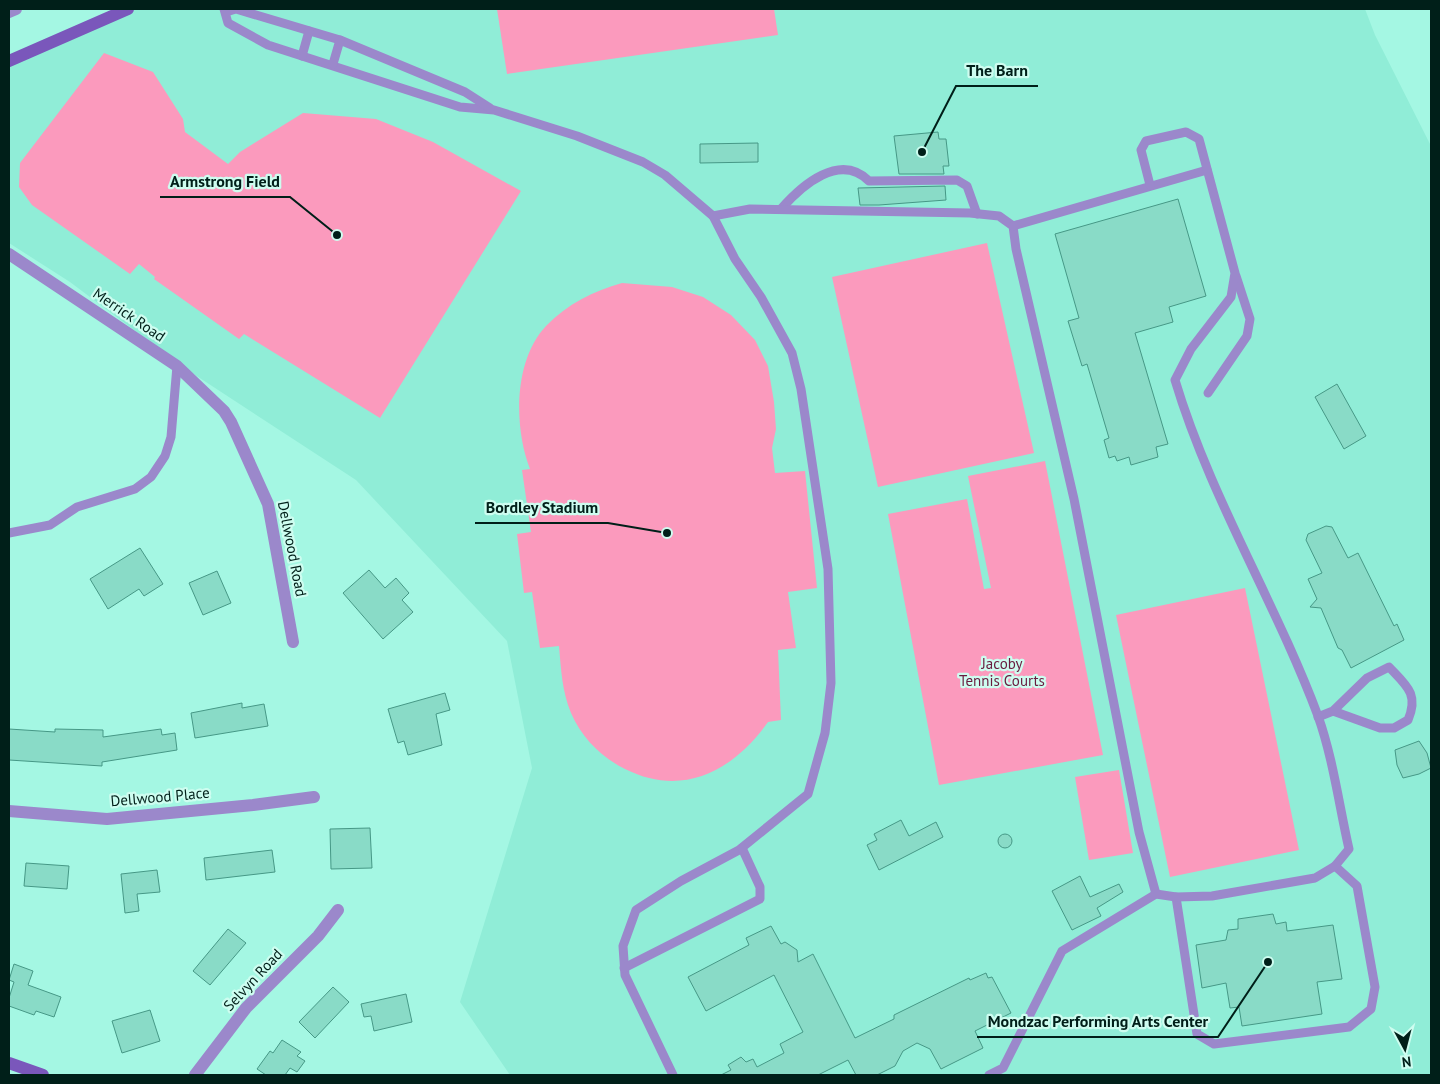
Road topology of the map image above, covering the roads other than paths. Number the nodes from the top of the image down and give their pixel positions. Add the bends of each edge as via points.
1 (16, 9) edge
2 (128, 9) edge
3 (225, 11) edge
4 (9, 12) edge
5 (309, 31) junction
6 (340, 40) junction
7 (302, 56) junction
8 (9, 60) edge
9 (333, 64) junction
10 (494, 110) junction
11 (1207, 170) junction
12 (1150, 185) junction
13 (781, 209) junction
14 (977, 214) junction
15 (713, 216) junction
16 (1012, 226) junction
17 (9, 254) edge
18 (1235, 273) junction
19 (177, 366) junction
20 (1208, 393) dead end
21 (224, 412) joint
22 (9, 532) edge
23 (293, 642) dead end
24 (1333, 711) junction
25 (1318, 716) junction
26 (314, 797) dead end
27 (9, 810) edge
28 (742, 848) junction
29 (1335, 866) junction
30 (1156, 894) junction
31 (1176, 897) junction
32 (338, 910) dead end
33 (624, 968) junction
34 (9, 1064) edge
35 (43, 1075) edge
36 (195, 1075) edge
37 (673, 1075) edge
38 (989, 1075) edge

1 - 4 street
2 - 8 main road
3 - 5 lane via 236,9
3 - 7 lane via 228,22 250,36
5 - 6 lane
5 - 7 lane
6 - 9 lane
6 - 10 lane via 465,92
7 - 9 lane
9 - 10 lane via 460,107
10 - 15 lane via 577,136 643,162 665,175
11 - 12 lane
11 - 12 lane via 1199,139 1186,132 1146,141 1141,150
11 - 18 lane
12 - 16 lane
13 - 14 lane
13 - 14 lane via 798,191 841,168 861,173 869,181 957,180 967,186
13 - 15 lane via 750,209
14 - 16 lane via 999,216
15 - 28 lane via 792,353 806,417 828,569 831,683 820,755 808,794
16 - 30 lane via 1074,500 1139,832
17 - 19 street, Merrick Road
18 - 20 lane via 1250,320 1247,336
18 - 25 lane via 1231,297 1190,349 1175,380 1213,486
19 - 21 street, Merrick Road
19 - 22 lane via 171,438 166,456 151,477 135,489 77,507 50,525
21 - 23 street, Dellwood Road via 268,504
24 - 24 lane via 1367,678 1389,667 1409,688 1414,706 1408,720 1394,728 1380,728
24 - 25 lane
25 - 29 lane via 1349,849
26 - 27 street, Dellwood Place via 107,819
28 - 33 lane via 681,880 636,910 623,946
28 - 33 lane via 760,887 760,899
29 - 31 lane via 1315,878 1212,896
29 - 31 lane via 1357,886 1375,988 1371,1009 1349,1027 1214,1044 1197,1034
30 - 31 lane
30 - 38 lane via 1062,952 1003,1068
32 - 36 street, Selvyn Road via 318,936 246,1008
33 - 37 lane
34 - 35 main road

